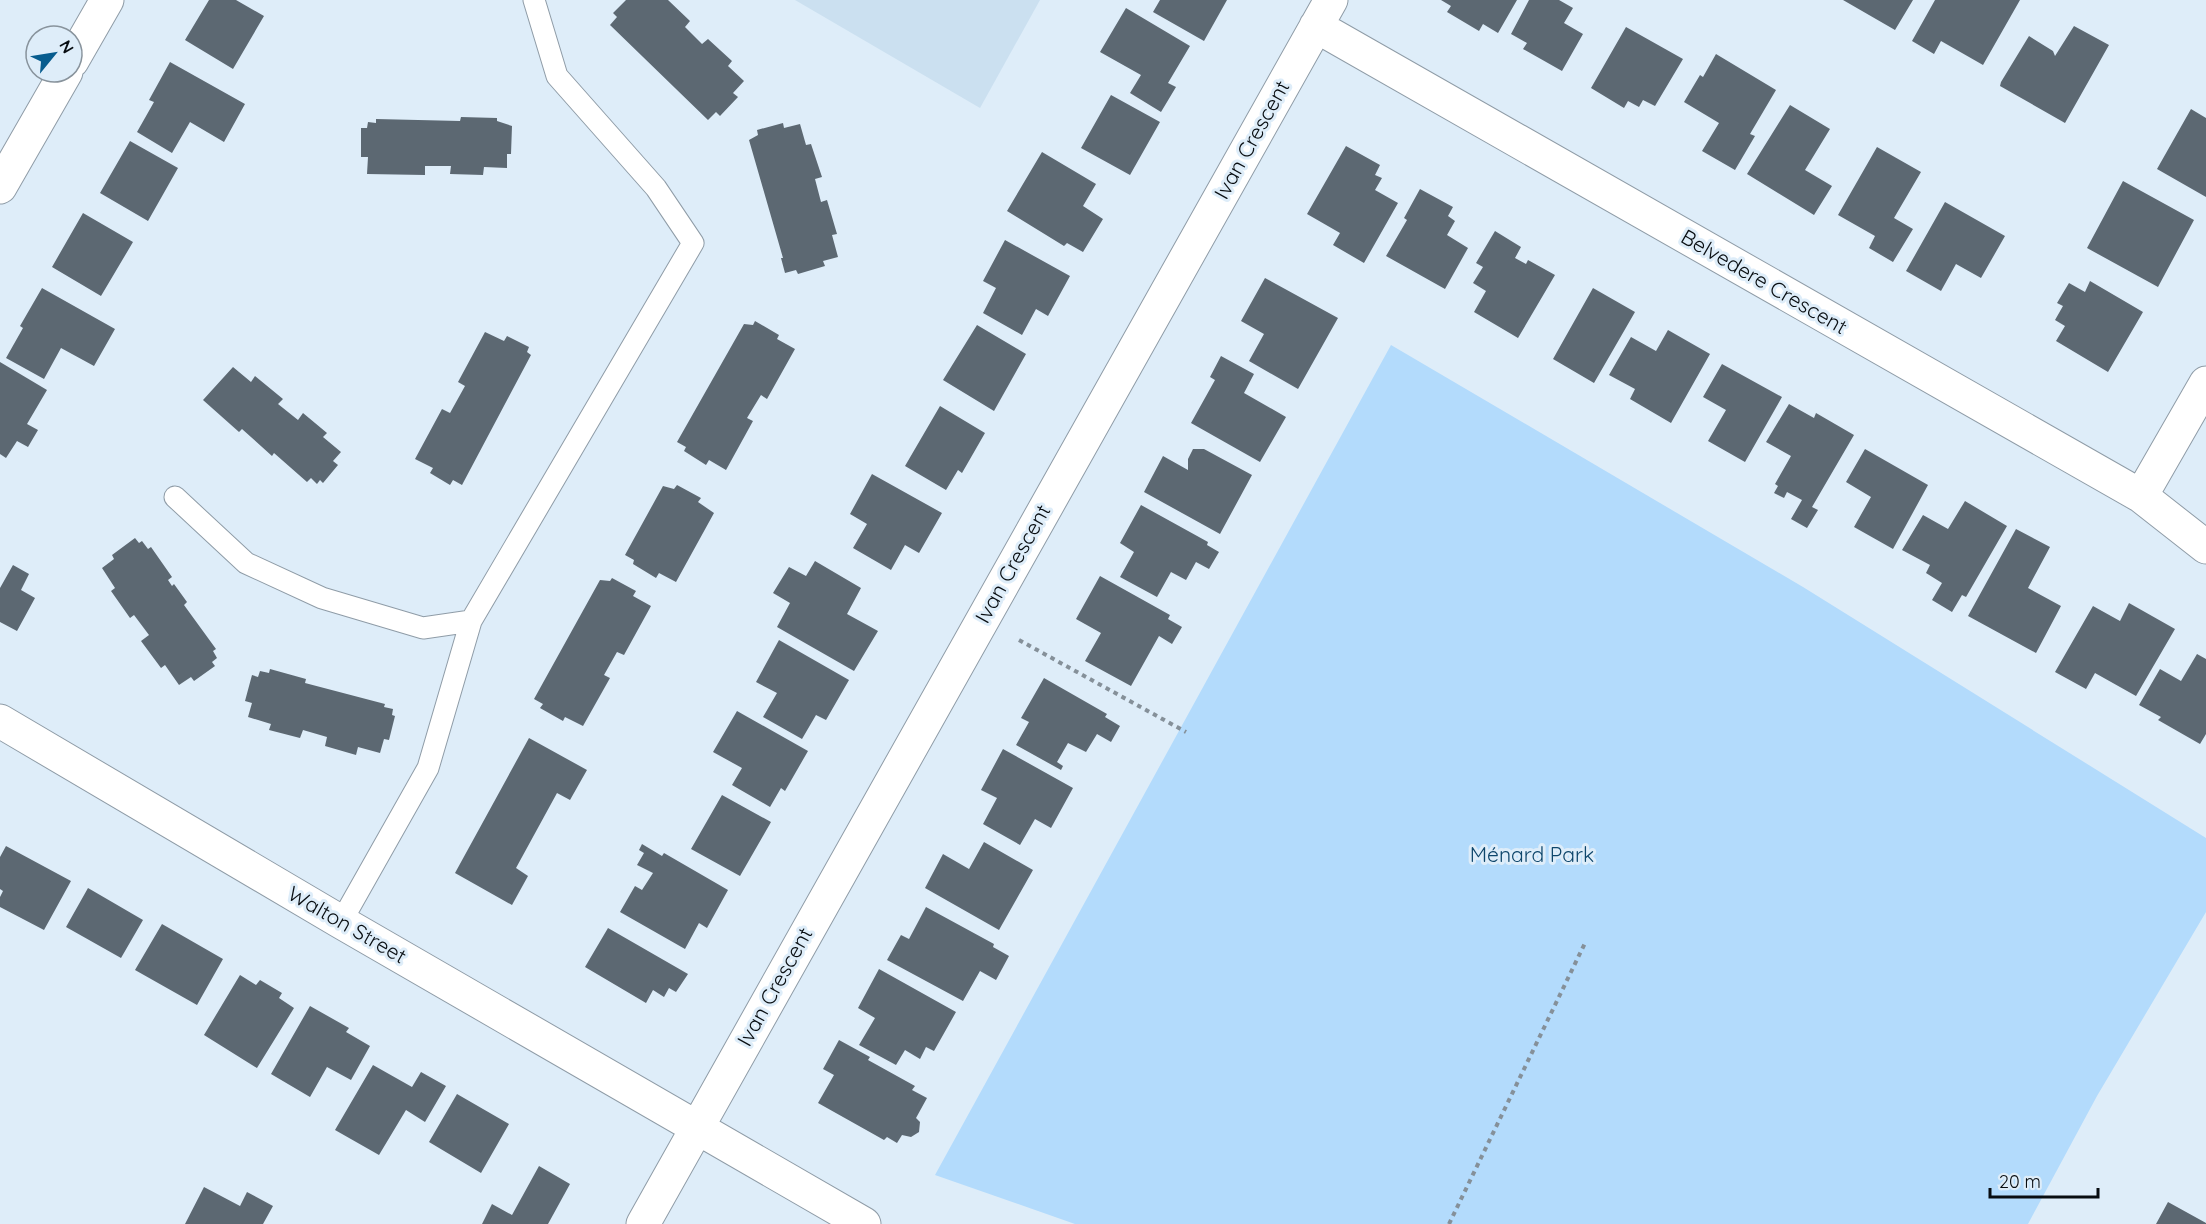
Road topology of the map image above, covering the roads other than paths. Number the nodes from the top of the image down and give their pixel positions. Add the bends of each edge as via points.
1 (107, 0) edge
2 (534, 0) edge
3 (1324, 13) edge
4 (84, 40) edge
5 (59, 84) edge
6 (0, 187) edge
7 (2206, 383) edge
8 (2141, 496) junction
9 (176, 497) dead end
10 (2206, 547) edge
11 (471, 621) junction
12 (0, 721) edge
13 (341, 922) junction
14 (696, 1127) junction
15 (643, 1224) edge
16 (864, 1224) edge

1 - 4 street
2 - 11 lane via 557,76 656,188 693,243
3 - 8 street, Belvedere Crescent
3 - 14 street, Ivan Crescent
5 - 6 street
7 - 8 street
8 - 10 street, Belvedere Crescent
9 - 11 lane via 246,563 322,598 423,628
11 - 13 lane via 428,768
12 - 13 street, Walton Street
13 - 14 street, Walton Street
14 - 15 street, Ivan Crescent
14 - 16 street, Walton Street

